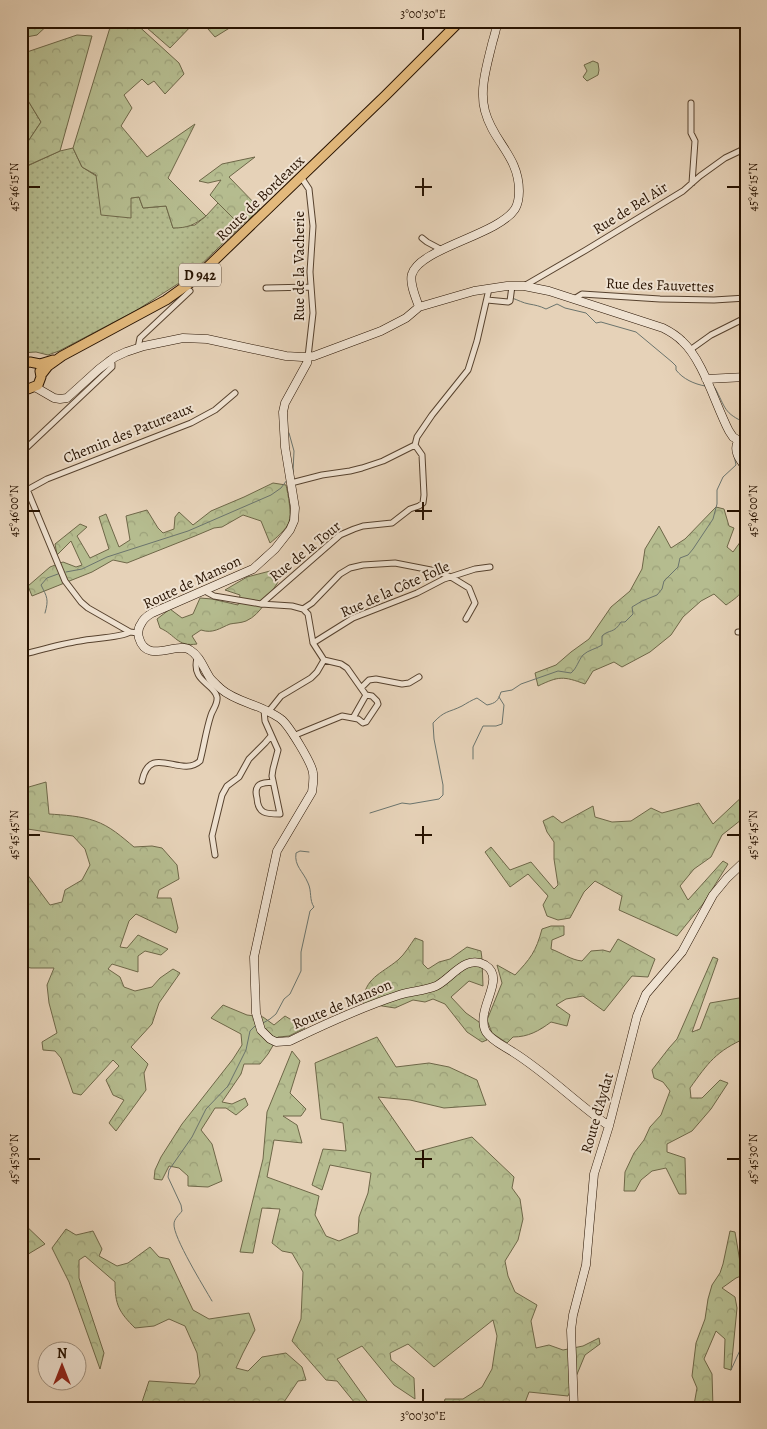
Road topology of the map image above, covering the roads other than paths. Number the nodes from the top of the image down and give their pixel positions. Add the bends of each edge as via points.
1 (460, 21) edge
2 (464, 21) edge
3 (491, 21) edge
4 (497, 21) edge
5 (453, 29) junction
6 (493, 41) junction
7 (691, 103) dead end
8 (746, 148) edge
9 (301, 177) junction
10 (692, 183) junction
11 (422, 238) dead end
12 (442, 250) junction
13 (512, 286) junction
14 (524, 286) junction
15 (311, 287) junction
16 (266, 288) dead end
17 (489, 289) junction
18 (190, 291) dead end
19 (746, 298) edge
20 (574, 299) junction
21 (487, 300) junction
22 (419, 307) junction
23 (746, 316) edge
24 (138, 348) junction
25 (690, 350) junction
26 (62, 356) junction
27 (308, 357) junction
28 (21, 363) edge
29 (34, 363) junction
30 (746, 377) edge
31 (706, 379) junction
32 (31, 386) edge
33 (86, 386) junction
34 (235, 393) dead end
35 (738, 441) junction
36 (415, 445) junction
37 (746, 445) edge
38 (21, 453) edge
39 (21, 457) edge
40 (746, 468) edge
41 (291, 483) junction
42 (27, 490) junction
43 (490, 567) dead end
44 (451, 577) junction
45 (204, 590) junction
46 (261, 604) junction
47 (303, 609) junction
48 (466, 619) dead end
49 (134, 632) junction
50 (738, 632) dead end
51 (746, 632) edge
52 (313, 643) junction
53 (21, 655) edge
54 (197, 658) junction
55 (324, 660) junction
56 (419, 677) dead end
57 (361, 688) junction
58 (366, 695) junction
59 (266, 710) junction
60 (353, 718) junction
61 (270, 736) junction
62 (293, 736) junction
63 (142, 781) dead end
64 (274, 782) junction
65 (215, 855) dead end
66 (746, 860) edge
67 (609, 1126) junction
68 (574, 1408) edge

1 - 5 main road, Route de Bordeaux / D 942
2 - 5 main road, Route de Bordeaux / D 942
3 - 6 main road
4 - 6 main road
5 - 9 main road, Route de Bordeaux / D 942
6 - 12 main road via 483,102 490,125 516,169 519,183 517,206 497,224
7 - 10 street via 691,133 695,141
8 - 10 street, Rue de Bel Air via 725,158
9 - 15 street, Rue de la Vacherie via 310,189 313,220
9 - 26 main road, Route de Bordeaux / D 942 via 210,266 180,290
10 - 14 street, Rue de Bel Air
11 - 12 street
12 - 22 main road via 417,266 412,274
13 - 14 main road
13 - 17 main road
13 - 21 street via 510,301
14 - 20 main road
15 - 16 street
15 - 27 street, Rue de la Vacherie via 313,317
17 - 21 street
17 - 22 main road
18 - 24 street via 140,338
19 - 20 street, Rue des Fauvettes via 669,299 582,294
20 - 25 main road via 663,328 683,341
21 - 36 street via 468,370 432,415
22 - 27 main road via 406,318 378,332
23 - 25 street
24 - 27 main road via 198,338 286,356
24 - 33 main road via 109,360
25 - 31 main road
26 - 29 main road, Route de Bordeaux / D 942
26 - 32 main road, Route de Bordeaux / D 942 via 48,366
27 - 41 main road, Route de Manson via 283,412
28 - 29 main road, Route de Bordeaux
29 - 32 main road via 38,367
30 - 31 main road
31 - 35 main road via 728,431
32 - 33 main road via 57,399 67,398
33 - 38 street
34 - 42 street, Chemin des Patureaux via 215,410 192,422 47,479
35 - 37 main road
35 - 40 main road via 736,452
36 - 41 street via 362,468
36 - 46 street, Rue de la Tour via 422,455 423,503 392,523 354,528 340,535
39 - 42 street
41 - 45 main road, Route de Manson via 294,521 285,538 253,568
42 - 49 street via 65,580 81,602
43 - 44 street, Rue de la Côte Folle
44 - 47 street via 394,563 363,565 340,574
44 - 48 street via 468,588 475,603
44 - 52 street, Rue de la Côte Folle via 352,618
45 - 46 street via 214,596
45 - 49 main road, Route de Manson via 152,613
46 - 47 street
47 - 52 street via 308,614
49 - 53 street via 66,643
49 - 54 main road, Route de Manson via 152,651 186,648
50 - 51 street
52 - 55 street
54 - 59 main road via 211,679 227,694
54 - 63 street via 200,678 217,698 200,761 189,766 152,764 147,767
55 - 57 street via 347,668
55 - 59 street via 311,678
56 - 57 street via 402,684 369,680
57 - 58 street
58 - 60 street
58 - 60 street via 372,696 378,704 366,722
59 - 61 street via 265,721
59 - 62 main road via 282,720
60 - 62 street via 342,716
61 - 64 street via 278,750 273,768
61 - 65 street via 222,795 212,836
62 - 67 main road, Route de Manson via 314,774 310,795 277,851 256,949 256,1012 265,1035 276,1042 290,1040 390,998 430,989 464,965 478,963 491,971 494,978 483,1020 487,1034 527,1061
64 - 64 street via 280,814 268,814 257,806 257,786
66 - 67 main road, Route d'Aydat via 719,886 682,952 641,1004
67 - 68 main road, Route d'Aydat via 594,1174 586,1266 571,1330

